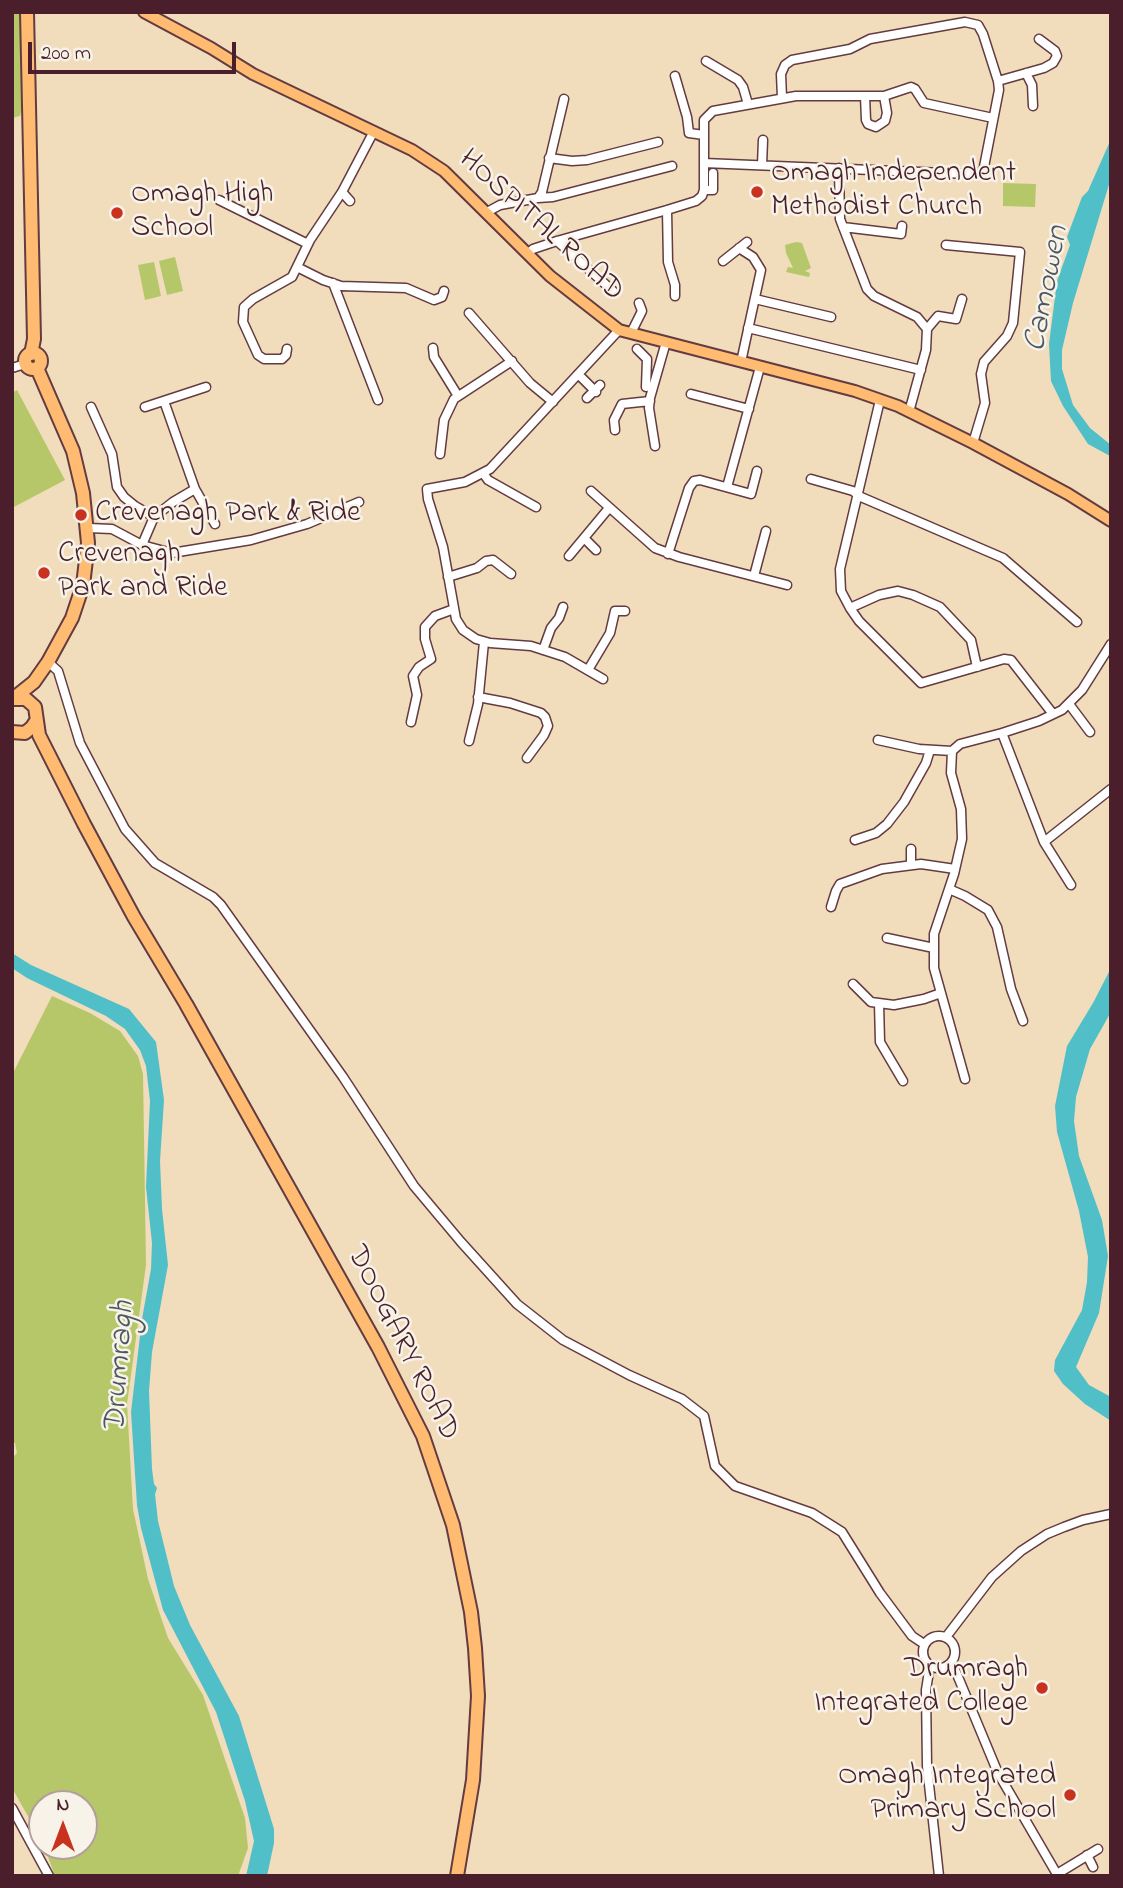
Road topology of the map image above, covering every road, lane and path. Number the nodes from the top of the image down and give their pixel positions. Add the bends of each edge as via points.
1 (27, 12) edge
2 (144, 12) edge
3 (1039, 39) dead end
4 (706, 61) dead end
5 (1026, 74) junction
6 (998, 81) junction
7 (667, 87) dead end
8 (865, 96) junction
9 (884, 96) junction
10 (782, 98) junction
11 (564, 99) dead end
12 (748, 104) junction
13 (1033, 106) dead end
14 (993, 118) junction
15 (374, 131) junction
16 (704, 135) junction
17 (763, 141) dead end
18 (658, 142) dead end
19 (550, 158) junction
20 (704, 163) junction
21 (672, 166) dead end
22 (762, 166) junction
23 (839, 168) junction
24 (713, 173) dead end
25 (704, 190) junction
26 (342, 192) junction
27 (538, 198) junction
28 (219, 200) dead end
29 (350, 201) dead end
30 (667, 210) junction
31 (488, 212) junction
32 (902, 226) dead end
33 (843, 227) junction
34 (557, 241) junction
35 (747, 242) dead end
36 (308, 244) junction
37 (946, 245) dead end
38 (739, 248) junction
39 (527, 254) junction
40 (723, 261) dead end
41 (297, 267) junction
42 (333, 283) junction
43 (444, 291) dead end
44 (613, 292) dead end
45 (675, 296) dead end
46 (755, 299) junction
47 (962, 299) dead end
48 (639, 303) dead end
49 (469, 313) dead end
50 (831, 317) dead end
51 (748, 328) junction
52 (927, 329) junction
53 (625, 331) junction
54 (666, 342) junction
55 (432, 348) dead end
56 (287, 349) dead end
57 (637, 349) dead end
58 (512, 361) junction
59 (31, 362) junction
60 (741, 362) junction
61 (760, 367) junction
62 (12, 368) edge
63 (647, 369) junction
64 (660, 369) junction
65 (921, 370) junction
66 (578, 374) junction
67 (206, 387) dead end
68 (646, 387) dead end
69 (691, 394) dead end
70 (458, 396) junction
71 (587, 398) dead end
72 (880, 400) junction
73 (164, 401) junction
74 (378, 401) dead end
75 (650, 401) junction
76 (553, 402) junction
77 (91, 407) dead end
78 (145, 407) dead end
79 (749, 409) junction
80 (909, 412) junction
81 (615, 430) dead end
82 (973, 443) junction
83 (655, 446) dead end
84 (440, 454) dead end
85 (757, 471) dead end
86 (484, 473) junction
87 (811, 479) dead end
88 (727, 487) junction
89 (195, 489) junction
90 (590, 491) dead end
91 (858, 494) junction
92 (359, 502) dead end
93 (536, 507) dead end
94 (609, 509) junction
95 (154, 517) junction
96 (1111, 521) edge
97 (215, 524) dead end
98 (88, 528) junction
99 (766, 531) dead end
100 (584, 538) junction
101 (142, 545) junction
102 (596, 550) dead end
103 (668, 554) junction
104 (569, 555) dead end
105 (511, 574) dead end
106 (754, 576) junction
107 (448, 577) junction
108 (788, 585) dead end
109 (563, 607) dead end
110 (850, 608) junction
111 (454, 609) junction
112 (625, 611) dead end
113 (1077, 622) dead end
114 (484, 642) junction
115 (1111, 644) edge
116 (543, 650) junction
117 (48, 662) junction
118 (977, 667) junction
119 (588, 670) junction
120 (603, 679) dead end
121 (34, 682) junction
122 (478, 697) junction
123 (13, 699) edge
124 (32, 704) junction
125 (1069, 704) junction
126 (1053, 715) junction
127 (36, 721) junction
128 (411, 722) dead end
129 (18, 732) edge
130 (1090, 732) dead end
131 (1002, 733) junction
132 (878, 740) dead end
133 (469, 741) dead end
134 (43, 743) junction
135 (930, 750) junction
136 (952, 751) junction
137 (527, 758) dead end
138 (1111, 789) edge
139 (855, 840) dead end
140 (1044, 842) junction
141 (911, 849) dead end
142 (911, 864) junction
143 (955, 869) junction
144 (1071, 885) dead end
145 (949, 889) junction
146 (831, 907) dead end
147 (887, 938) dead end
148 (934, 948) junction
149 (853, 984) dead end
150 (941, 993) junction
151 (879, 1003) junction
152 (1023, 1021) dead end
153 (965, 1079) dead end
154 (903, 1081) dead end
155 (1111, 1514) edge
156 (946, 1637) junction
157 (924, 1644) junction
158 (950, 1664) junction
159 (930, 1665) junction
160 (12, 1808) edge
161 (1098, 1849) dead end
162 (1087, 1855) junction
163 (1093, 1867) dead end
164 (1057, 1875) edge
165 (49, 1876) edge
166 (457, 1876) edge
167 (939, 1876) edge

1 - 59 highway
2 - 15 main road, HOSPITAL ROAD via 253,74
3 - 5 street via 1057,56 1053,63
4 - 12 street via 738,80
5 - 6 street
5 - 13 street via 1032,85
6 - 10 street via 978,25 965,22 870,39 849,49 792,60 781,74
6 - 14 street
7 - 16 street via 676,80 689,132
8 - 9 street
8 - 9 street via 866,120 876,127 886,121
8 - 10 street
9 - 14 street via 911,87 924,103
10 - 12 street
11 - 19 street
12 - 16 street via 708,114
14 - 23 street via 983,172
15 - 26 street
15 - 31 main road, HOSPITAL ROAD via 448,174
16 - 20 street
17 - 22 street
18 - 19 street via 587,160
19 - 27 street
20 - 22 street
20 - 25 street
21 - 27 street
22 - 23 street
23 - 33 street
24 - 25 street via 713,190
25 - 30 street via 696,201
26 - 29 street
26 - 36 street
27 - 31 street via 500,205
28 - 36 street
30 - 34 street
30 - 45 street via 667,262
31 - 39 main road, HOSPITAL ROAD
32 - 33 street via 901,234
33 - 52 street via 867,289 923,321
34 - 39 street
34 - 44 street
35 - 38 street
36 - 41 street
37 - 82 street via 1020,252 1013,323 984,362 985,403
38 - 40 street
38 - 46 street via 759,262
39 - 53 main road, HOSPITAL ROAD
41 - 42 street
41 - 56 street via 292,277 253,299 242,312 258,355 282,359
42 - 43 street via 405,288 434,300
42 - 74 street
46 - 50 street
46 - 51 street
47 - 52 street via 956,319 939,316
48 - 53 street via 642,311
49 - 58 street
51 - 60 street
51 - 65 street
52 - 65 street
53 - 54 main road, HOSPITAL ROAD
53 - 66 street
54 - 60 main road, HOSPITAL ROAD
54 - 64 street
55 - 70 street
57 - 63 street via 647,359
58 - 70 street
58 - 76 street
59 - 62 street
59 - 98 highway via 73,451
60 - 61 main road, HOSPITAL ROAD
61 - 72 main road, HOSPITAL ROAD
61 - 79 street
63 - 64 street
63 - 68 street
64 - 75 street
65 - 80 street
66 - 71 street via 598,388
66 - 76 street
67 - 73 street
69 - 79 street
70 - 84 street via 443,420
72 - 80 main road, HOSPITAL ROAD
72 - 91 street
73 - 78 street
73 - 89 street
75 - 81 street via 622,404 614,420
75 - 83 street
76 - 86 street
77 - 95 street via 112,454 117,487
79 - 88 street
80 - 82 main road, HOSPITAL ROAD
82 - 96 main road, HOSPITAL ROAD
85 - 88 street via 751,494
86 - 93 street via 488,481
86 - 107 street via 465,482 427,489
87 - 91 street
88 - 103 street via 694,481
89 - 95 street
89 - 97 street
90 - 94 street
91 - 110 street via 840,569 841,591
91 - 113 street via 1003,558
92 - 101 street via 251,540 172,554
94 - 100 street
94 - 103 street
95 - 101 street
98 - 101 street via 112,529
98 - 117 highway via 83,586
99 - 106 street
100 - 102 street
100 - 104 street
103 - 106 street
105 - 107 street via 493,560
106 - 108 street
107 - 111 street
109 - 116 street
110 - 118 street via 921,683
110 - 118 street via 898,591 940,607 971,640
111 - 114 street via 463,630
111 - 128 street via 435,616 425,627 431,659 413,676 417,695
112 - 119 street via 615,611 610,633
114 - 116 street
114 - 122 street
115 - 125 street
116 - 119 street
117 - 121 highway
117 - 157 street via 58,671 79,743 125,829 155,863 221,905 414,1186 461,1242 517,1304 563,1340 682,1399 704,1416 715,1466 735,1486 811,1513 842,1532 880,1593 912,1636
118 - 126 street via 1011,660
119 - 120 street
121 - 123 highway
121 - 124 highway, DOOGARY ROAD
122 - 133 street
122 - 137 street via 545,717 548,726
123 - 124 highway
124 - 127 highway, DOOGARY ROAD
125 - 126 street
125 - 130 street
126 - 131 street
127 - 129 highway
127 - 134 highway, DOOGARY ROAD
129 - 134 highway via 32,734
131 - 136 street via 960,744
131 - 140 street
132 - 135 street
134 - 166 highway, DOOGARY ROAD via 134,917 423,1436 453,1525 471,1612 478,1696 473,1780
135 - 136 street
135 - 139 street via 904,802 887,824
136 - 143 street via 951,773 962,828
138 - 140 street
140 - 144 street
141 - 142 street
142 - 143 street
142 - 146 street via 845,882
143 - 145 street
145 - 148 street
145 - 152 street via 988,910
147 - 148 street
148 - 150 street
149 - 151 street via 871,1002
150 - 151 street
150 - 153 street
151 - 154 street via 880,1042
155 - 156 street via 1046,1534 1021,1550 992,1577
156 - 157 street via 936,1635
156 - 158 street via 956,1652
157 - 159 street via 923,1657
158 - 159 street
158 - 164 street via 998,1773
159 - 167 street via 927,1766
160 - 165 street
161 - 162 street
162 - 163 street
162 - 164 street

